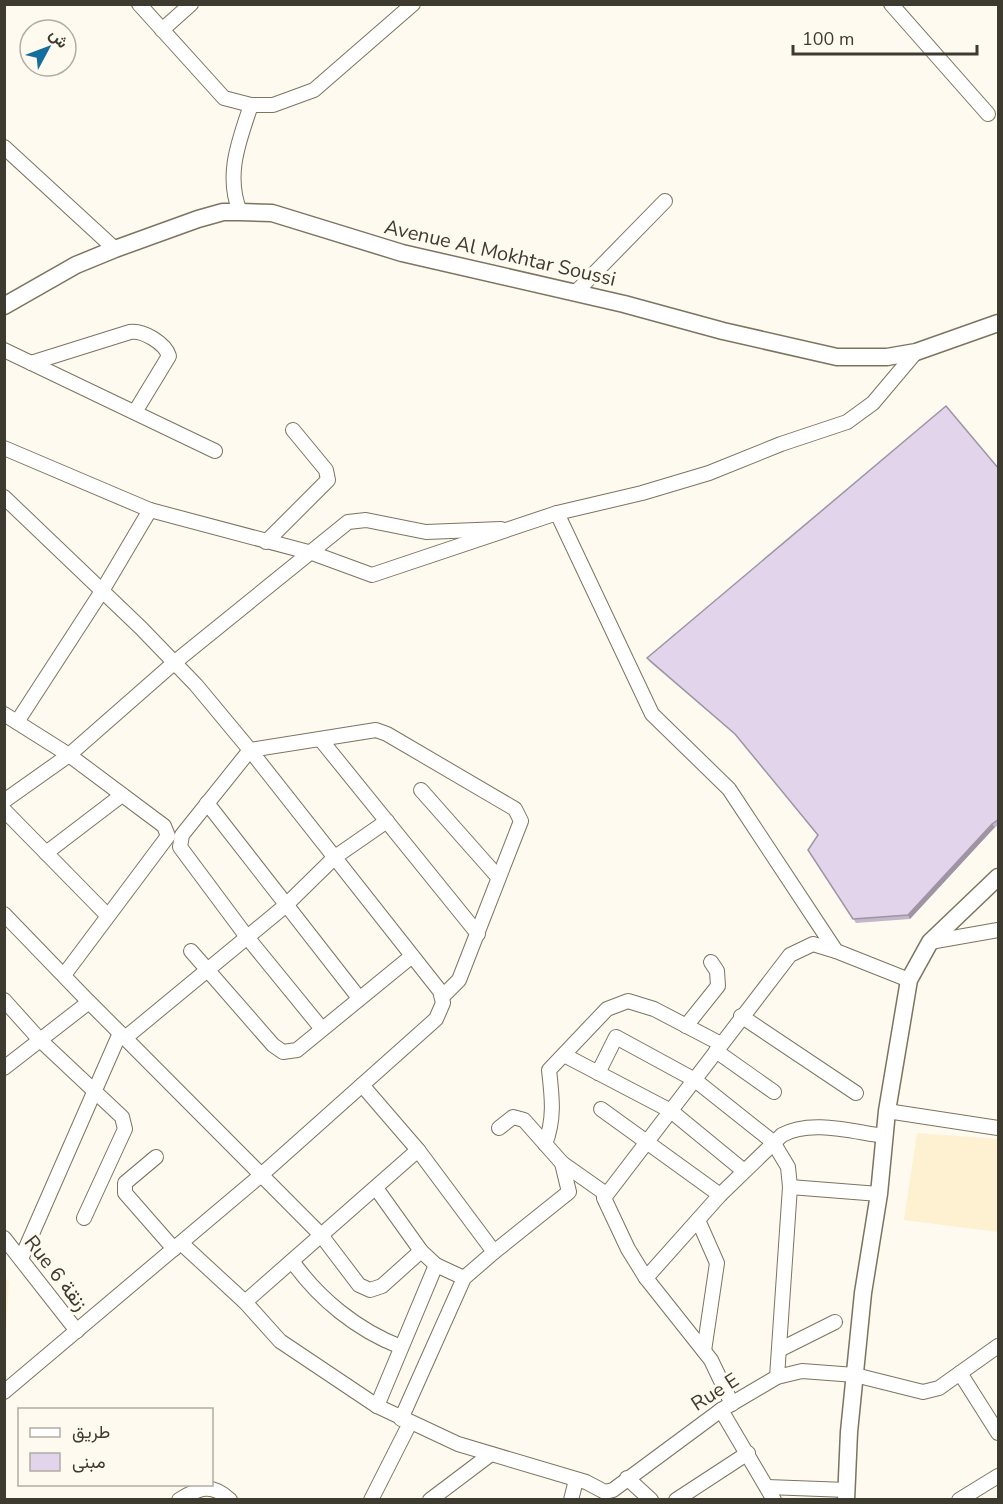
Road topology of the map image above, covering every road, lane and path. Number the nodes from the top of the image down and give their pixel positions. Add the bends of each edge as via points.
1 (139, 4) edge
2 (190, 4) edge
3 (412, 4) edge
4 (891, 4) edge
5 (162, 30) junction
6 (251, 105) junction
7 (988, 114) dead end
8 (4, 147) edge
9 (665, 201) dead end
10 (240, 212) junction
11 (115, 249) junction
12 (576, 292) junction
13 (4, 306) edge
14 (999, 323) edge
15 (4, 350) edge
16 (916, 352) junction
17 (31, 363) junction
18 (135, 412) junction
19 (293, 430) dead end
20 (4, 448) edge
21 (215, 451) dead end
22 (4, 497) edge
23 (150, 510) junction
24 (556, 513) junction
25 (517, 528) junction
26 (266, 542) junction
27 (312, 553) junction
28 (102, 591) junction
29 (175, 662) junction
30 (11, 718) edge
31 (321, 740) junction
32 (250, 750) junction
33 (69, 755) junction
34 (421, 790) dead end
35 (122, 795) junction
36 (4, 801) edge
37 (207, 804) junction
38 (4, 810) edge
39 (387, 821) junction
40 (46, 853) junction
41 (335, 857) junction
42 (498, 877) junction
43 (999, 877) edge
44 (285, 906) junction
45 (4, 914) edge
46 (107, 915) junction
47 (999, 930) edge
48 (478, 934) junction
49 (247, 937) junction
50 (930, 942) junction
51 (191, 951) dead end
52 (836, 951) junction
53 (412, 956) junction
54 (711, 962) dead end
55 (207, 970) junction
56 (64, 975) junction
57 (909, 980) junction
58 (442, 997) junction
59 (360, 998) junction
60 (4, 1000) edge
61 (89, 1002) junction
62 (741, 1016) junction
63 (593, 1024) junction
64 (686, 1026) junction
65 (322, 1029) junction
66 (122, 1035) junction
67 (616, 1037) junction
68 (40, 1040) junction
69 (718, 1047) junction
70 (564, 1055) junction
71 (4, 1068) edge
72 (598, 1073) junction
73 (695, 1080) junction
74 (362, 1085) junction
75 (774, 1092) dead end
76 (94, 1093) junction
77 (856, 1093) dead end
78 (601, 1109) dead end
79 (671, 1111) junction
80 (887, 1111) junction
81 (499, 1128) dead end
82 (999, 1128) edge
83 (884, 1136) junction
84 (773, 1142) junction
85 (545, 1144) junction
86 (646, 1144) junction
87 (418, 1150) junction
88 (156, 1157) dead end
89 (562, 1163) junction
90 (744, 1171) junction
91 (260, 1176) junction
92 (790, 1187) junction
93 (376, 1188) junction
94 (606, 1194) junction
95 (879, 1194) junction
96 (720, 1195) junction
97 (84, 1218) dead end
98 (698, 1220) junction
99 (321, 1235) junction
100 (4, 1238) edge
101 (177, 1246) junction
102 (421, 1251) junction
103 (494, 1251) junction
104 (21, 1259) junction
105 (292, 1261) junction
106 (436, 1265) junction
107 (465, 1278) junction
108 (646, 1278) junction
109 (245, 1302) junction
110 (835, 1322) dead end
111 (76, 1331) junction
112 (400, 1347) junction
113 (781, 1349) junction
114 (704, 1351) junction
115 (996, 1353) edge
116 (960, 1373) junction
117 (855, 1375) junction
118 (777, 1377) junction
119 (4, 1392) edge
120 (377, 1406) junction
121 (726, 1407) junction
122 (405, 1421) junction
123 (999, 1433) edge
124 (748, 1453) junction
125 (491, 1454) junction
126 (999, 1476) edge
127 (627, 1478) junction
128 (576, 1480) junction
129 (769, 1495) edge
130 (846, 1495) edge
131 (433, 1499) edge
132 (179, 1500) edge
133 (230, 1500) edge
134 (371, 1500) edge
135 (571, 1500) edge
136 (651, 1500) edge
137 (676, 1500) edge
138 (959, 1500) edge

1 - 5 street
2 - 5 street
3 - 6 street via 314,90 273,105
4 - 7 street
5 - 6 street via 224,98
6 - 10 street via 234,164 232,193
8 - 11 street
9 - 12 street
10 - 11 street, Avenue Al Mokhtar Soussi via 198,219
10 - 12 street, Avenue Al Mokhtar Soussi via 272,213 402,253
11 - 13 street, Avenue Al Mokhtar Soussi via 76,265
12 - 16 street, Avenue Al Mokhtar Soussi via 723,332 837,357 887,357
14 - 16 street, Avenue Al Mokhtar Soussi
15 - 17 street
16 - 24 street via 873,403 847,422 709,473
17 - 18 street
17 - 18 street via 130,332 142,332 169,356
18 - 21 street
19 - 26 street via 326,470 328,480
20 - 23 street
22 - 28 street
23 - 26 street
23 - 28 street
24 - 25 street
24 - 52 street via 652,714 729,789
25 - 27 street via 372,575
25 - 27 street via 426,532 357,519 348,522
26 - 27 street
27 - 29 street
28 - 29 street
28 - 30 street
29 - 32 street
29 - 33 street
30 - 33 street
31 - 32 street
31 - 39 street
31 - 42 street via 364,730 387,734 515,809 521,821
32 - 37 street
32 - 41 street
33 - 35 street
33 - 36 street
34 - 42 street
35 - 40 street
35 - 46 street via 164,826 168,836
37 - 44 street
37 - 49 street via 182,835 180,847
38 - 40 street
39 - 41 street
39 - 48 street
40 - 46 street
41 - 44 street
41 - 53 street
42 - 48 street
43 - 50 street
44 - 49 street
44 - 59 street
45 - 56 street
46 - 56 street
47 - 50 street
48 - 58 street via 459,980
49 - 55 street
49 - 65 street
50 - 57 street
51 - 55 street
52 - 57 street
52 - 62 street via 813,944 790,955
53 - 58 street
53 - 59 street
54 - 64 street via 717,971 718,986
55 - 65 street via 283,1052 297,1050
55 - 66 street
56 - 61 street
57 - 80 street
58 - 74 street via 442,1009 436,1019
59 - 65 street
60 - 68 street
61 - 66 street
61 - 68 street
62 - 69 street
62 - 77 street
63 - 64 street via 607,1009 628,1001
63 - 67 street
63 - 70 street
64 - 69 street
66 - 76 street
66 - 91 street
67 - 72 street
67 - 73 street
68 - 71 street
68 - 76 street
69 - 73 street
69 - 75 street
70 - 72 street
70 - 85 street via 549,1070 552,1128
72 - 79 street
73 - 79 street
73 - 84 street
74 - 87 street
74 - 91 street
76 - 97 street via 122,1117 125,1129
76 - 104 street
78 - 86 street
79 - 86 street
79 - 90 street
80 - 82 street
80 - 83 street
81 - 85 street via 513,1118 524,1120
83 - 84 street via 800,1127
83 - 95 street
84 - 90 street
84 - 92 street via 788,1167
85 - 89 street
86 - 94 street
86 - 96 street
87 - 93 street
87 - 103 street
88 - 101 street via 125,1183 125,1193
89 - 94 street
89 - 103 street via 568,1192
90 - 96 street
91 - 99 street
91 - 101 street
92 - 95 street
92 - 113 street
93 - 99 street
93 - 102 street
94 - 108 street via 606,1206
95 - 117 street
96 - 98 street
98 - 108 street
98 - 114 street via 717,1263
99 - 102 street via 359,1285 370,1290 382,1286
99 - 105 street
100 - 104 street, Rue 6 زنقة
101 - 109 street
101 - 111 street
102 - 106 street
103 - 107 street
104 - 111 street, Rue 6 زنقة
105 - 109 street
105 - 112 street via 311,1287 333,1306 384,1341
106 - 107 street
106 - 112 street
107 - 122 street
108 - 114 street
109 - 120 street via 280,1341
110 - 113 street
111 - 119 street
112 - 120 street
113 - 118 street
114 - 121 street
115 - 116 street, Rue E
116 - 117 street, Rue E via 939,1388 923,1392
116 - 123 street
117 - 118 street, Rue E via 802,1371
117 - 130 street
118 - 121 street, Rue E
120 - 122 street
121 - 124 street
121 - 127 street, Rue E
122 - 125 street
122 - 134 street
124 - 129 street
124 - 137 street
125 - 128 street
125 - 131 street
126 - 138 street
127 - 128 street, Rue E via 613,1490 601,1492
127 - 136 street
128 - 135 street
129 - 130 street
132 - 133 street via 206,1487 218,1490

